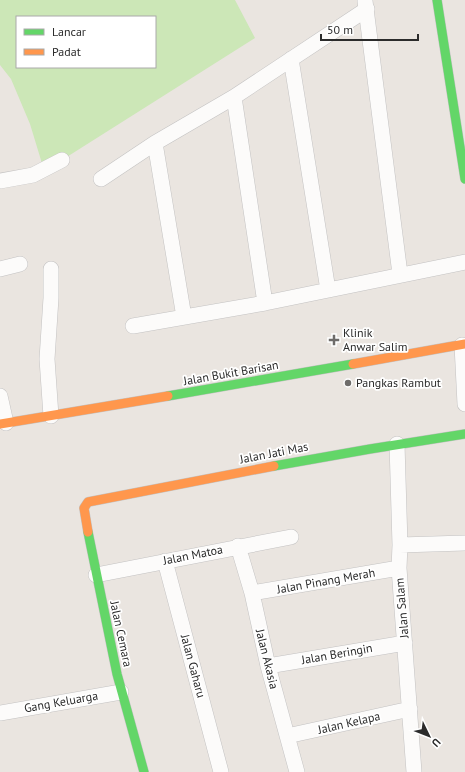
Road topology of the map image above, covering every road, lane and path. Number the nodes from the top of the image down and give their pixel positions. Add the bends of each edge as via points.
1 (437, 0) edge
2 (366, 5) edge
3 (291, 59) junction
4 (234, 96) junction
5 (155, 143) junction
6 (62, 160) dead end
7 (101, 179) dead end
8 (465, 179) edge
9 (0, 182) edge
10 (465, 262) edge
11 (20, 264) dead end
12 (0, 269) edge
13 (50, 269) dead end
14 (400, 274) junction
15 (328, 290) junction
16 (265, 303) junction
17 (184, 317) junction
18 (133, 326) dead end
19 (463, 345) edge
20 (0, 396) edge
21 (465, 404) edge
22 (51, 416) junction
23 (3, 424) edge
24 (465, 434) edge
25 (397, 444) junction
26 (88, 502) joint
27 (291, 537) dead end
28 (465, 543) edge
29 (400, 544) junction
30 (238, 546) junction
31 (165, 561) junction
32 (399, 568) junction
33 (96, 575) junction
34 (252, 593) junction
35 (405, 643) junction
36 (268, 666) junction
37 (122, 692) junction
38 (410, 709) junction
39 (0, 713) edge
40 (287, 736) junction
41 (144, 772) edge
42 (221, 772) edge
43 (297, 772) edge
44 (414, 772) edge

1 - 8 street
2 - 3 street
2 - 14 street
3 - 4 street
3 - 15 street
4 - 5 street
4 - 16 street
5 - 7 street
5 - 17 street
6 - 9 street via 33,175
10 - 14 street
11 - 12 street
13 - 22 street via 47,359
14 - 15 street
15 - 16 street
16 - 17 street
17 - 18 street
19 - 21 street
19 - 22 street, Jalan Bukit Barisan
20 - 23 street
22 - 23 street, Jalan Bukit Barisan
24 - 25 street, Jalan Jati Mas
25 - 26 street, Jalan Jati Mas via 295,461
25 - 29 street, Jalan Salam
26 - 33 street, Jalan Cemara via 84,508
27 - 30 street, Jalan Matoa
28 - 29 street
29 - 32 street, Jalan Salam
30 - 31 street, Jalan Matoa
30 - 34 street, Jalan Akasia
31 - 33 street, Jalan Matoa
31 - 42 street, Jalan Gaharu
32 - 34 street, Jalan Pinang Merah
32 - 35 street, Jalan Salam
33 - 37 street, Jalan Cemara
34 - 36 street, Jalan Akasia
35 - 36 street, Jalan Beringin
35 - 38 street, Jalan Salam
36 - 40 street, Jalan Akasia
37 - 39 street, Gang Keluarga
37 - 41 street, Jalan Cemara
38 - 40 street, Jalan Kelapa
38 - 44 street, Jalan Salam
40 - 43 street, Jalan Akasia

